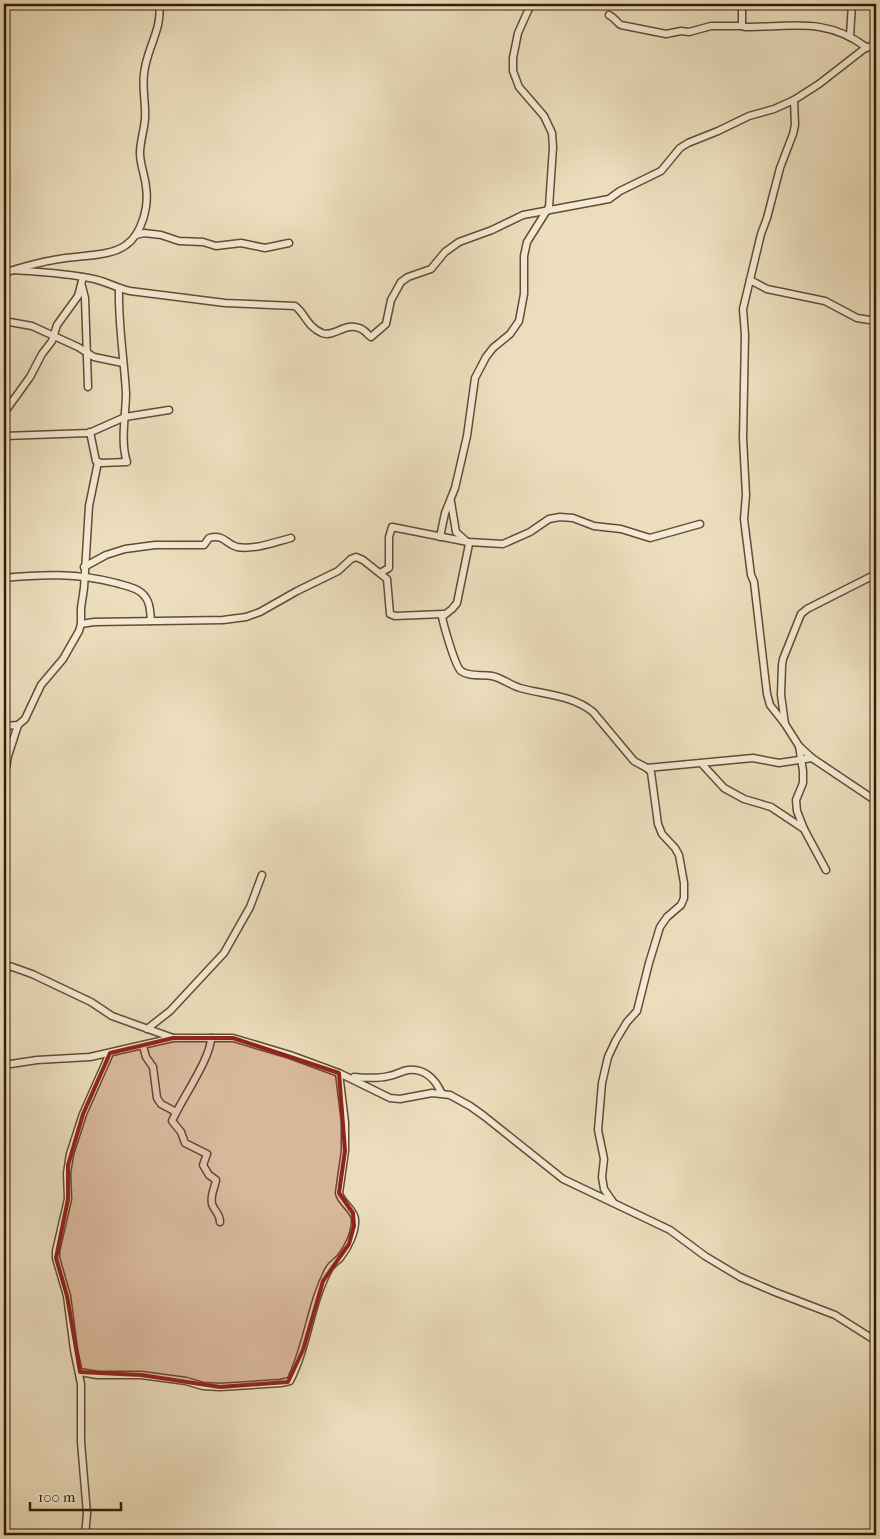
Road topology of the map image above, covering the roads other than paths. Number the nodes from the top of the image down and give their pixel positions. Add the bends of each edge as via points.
1 (159, 4) edge
2 (531, 4) edge
3 (742, 4) edge
4 (852, 4) edge
5 (609, 15) dead end
6 (742, 26) junction
7 (850, 36) junction
8 (876, 44) edge
9 (866, 47) junction
10 (794, 100) junction
11 (548, 211) junction
12 (136, 235) junction
13 (289, 242) dead end
14 (14, 270) junction
15 (4, 272) edge
16 (83, 277) junction
17 (750, 280) junction
18 (82, 286) junction
19 (119, 288) junction
20 (4, 321) edge
21 (876, 321) edge
22 (53, 335) junction
23 (87, 353) junction
24 (123, 363) junction
25 (88, 387) dead end
26 (168, 410) dead end
27 (4, 413) edge
28 (125, 417) junction
29 (90, 432) junction
30 (4, 436) edge
31 (98, 462) junction
32 (451, 500) junction
33 (4, 510) edge
34 (700, 524) dead end
35 (440, 536) junction
36 (291, 538) dead end
37 (4, 540) edge
38 (467, 541) junction
39 (84, 567) junction
40 (380, 574) junction
41 (876, 574) edge
42 (84, 576) junction
43 (4, 578) edge
44 (443, 614) junction
45 (150, 621) junction
46 (81, 624) junction
47 (785, 724) junction
48 (18, 725) junction
49 (4, 726) edge
50 (799, 746) junction
51 (812, 758) junction
52 (800, 759) junction
53 (702, 764) junction
54 (647, 768) junction
55 (4, 779) edge
56 (876, 801) edge
57 (804, 829) junction
58 (826, 870) dead end
59 (262, 875) dead end
60 (4, 964) edge
61 (147, 1030) junction
62 (154, 1032) junction
63 (173, 1038) junction
64 (211, 1038) junction
65 (154, 1043) junction
66 (143, 1046) junction
67 (110, 1053) junction
68 (4, 1065) edge
69 (339, 1073) junction
70 (350, 1077) junction
71 (441, 1092) junction
72 (176, 1112) junction
73 (613, 1202) junction
74 (220, 1222) dead end
75 (876, 1341) edge
76 (80, 1372) junction
77 (85, 1535) edge

1 - 12 street via 159,23 144,74 145,119 140,153 147,194
2 - 11 street via 518,33 513,71 519,88 544,116 552,133
3 - 6 street
4 - 7 street
5 - 6 street via 618,24 666,34 711,26
6 - 7 street via 804,24
7 - 9 street
8 - 9 street
9 - 10 street
10 - 11 street via 688,143 661,171 609,198
10 - 17 street via 793,134 780,168
11 - 19 street via 523,215 467,239 446,252 431,269 408,277 394,293 386,324 371,337 355,326 329,334 320,332 295,306 225,303
11 - 32 street via 527,242 519,320 510,334 486,357 475,378 467,436
12 - 13 street via 161,235 216,246 241,243 265,248
12 - 14 street via 124,247 113,251 58,259
14 - 15 street
14 - 16 street
16 - 18 street
16 - 19 street
17 - 21 street via 767,289 825,301 858,318
17 - 47 street via 743,309 744,519 767,694 770,706
18 - 22 street
18 - 23 street
19 - 24 street
20 - 22 street via 25,323
22 - 23 street
22 - 27 street via 30,377
23 - 24 street
23 - 25 street
24 - 28 street
26 - 28 street
28 - 29 street
28 - 31 street via 127,462
29 - 30 street
29 - 31 street
31 - 39 street via 89,506
32 - 35 street
32 - 38 street via 456,532
33 - 37 street
34 - 38 street via 650,538 621,528 594,526 560,517 549,519 503,544
35 - 38 street
35 - 40 street via 392,527 389,568
36 - 39 street via 254,547 238,547 215,537 209,538 204,545 125,549
38 - 44 street via 457,603
39 - 42 street
40 - 44 street via 388,581 390,614
40 - 45 street via 363,560 353,557 338,572 246,617
41 - 47 street via 801,614 782,659 781,695
42 - 43 street
42 - 45 street via 125,585 140,592 150,606
42 - 46 street
44 - 54 street via 460,670 573,699 585,705 634,761
45 - 46 street
46 - 48 street via 63,659 41,685 29,713
47 - 50 street
48 - 49 street
48 - 55 street
50 - 51 street
50 - 52 street
51 - 52 street
51 - 56 street
52 - 53 street via 779,763 753,758
52 - 57 street via 802,783 796,800
53 - 54 street
53 - 57 street via 724,788 744,799 771,807
54 - 73 street via 652,778 658,824 679,855 684,898 660,927 637,1011 627,1022 608,1057 598,1130 604,1158 602,1177
57 - 58 street
59 - 61 street via 250,907 224,953 170,1011
60 - 61 street via 32,974 91,1002 112,1016
61 - 62 street
62 - 63 street
62 - 65 street
63 - 64 street
63 - 65 street
64 - 69 street via 233,1038
64 - 72 street via 210,1046
65 - 66 street
66 - 67 street
66 - 72 street via 152,1067 157,1098
67 - 68 street
67 - 76 street via 83,1114 70,1154 66,1208 56,1251
69 - 70 street
69 - 76 street via 346,1122 346,1151 339,1193 355,1217 354,1226 349,1244 323,1281 303,1350 290,1381 220,1387 140,1375
70 - 71 street via 390,1098
70 - 71 street via 388,1077 412,1070 435,1080
71 - 73 street via 470,1106 563,1179
72 - 74 street via 172,1121 185,1143 207,1154 203,1165 216,1180 212,1203 220,1215
73 - 75 street via 670,1230 704,1256 740,1277 835,1315
76 - 77 street via 87,1514

